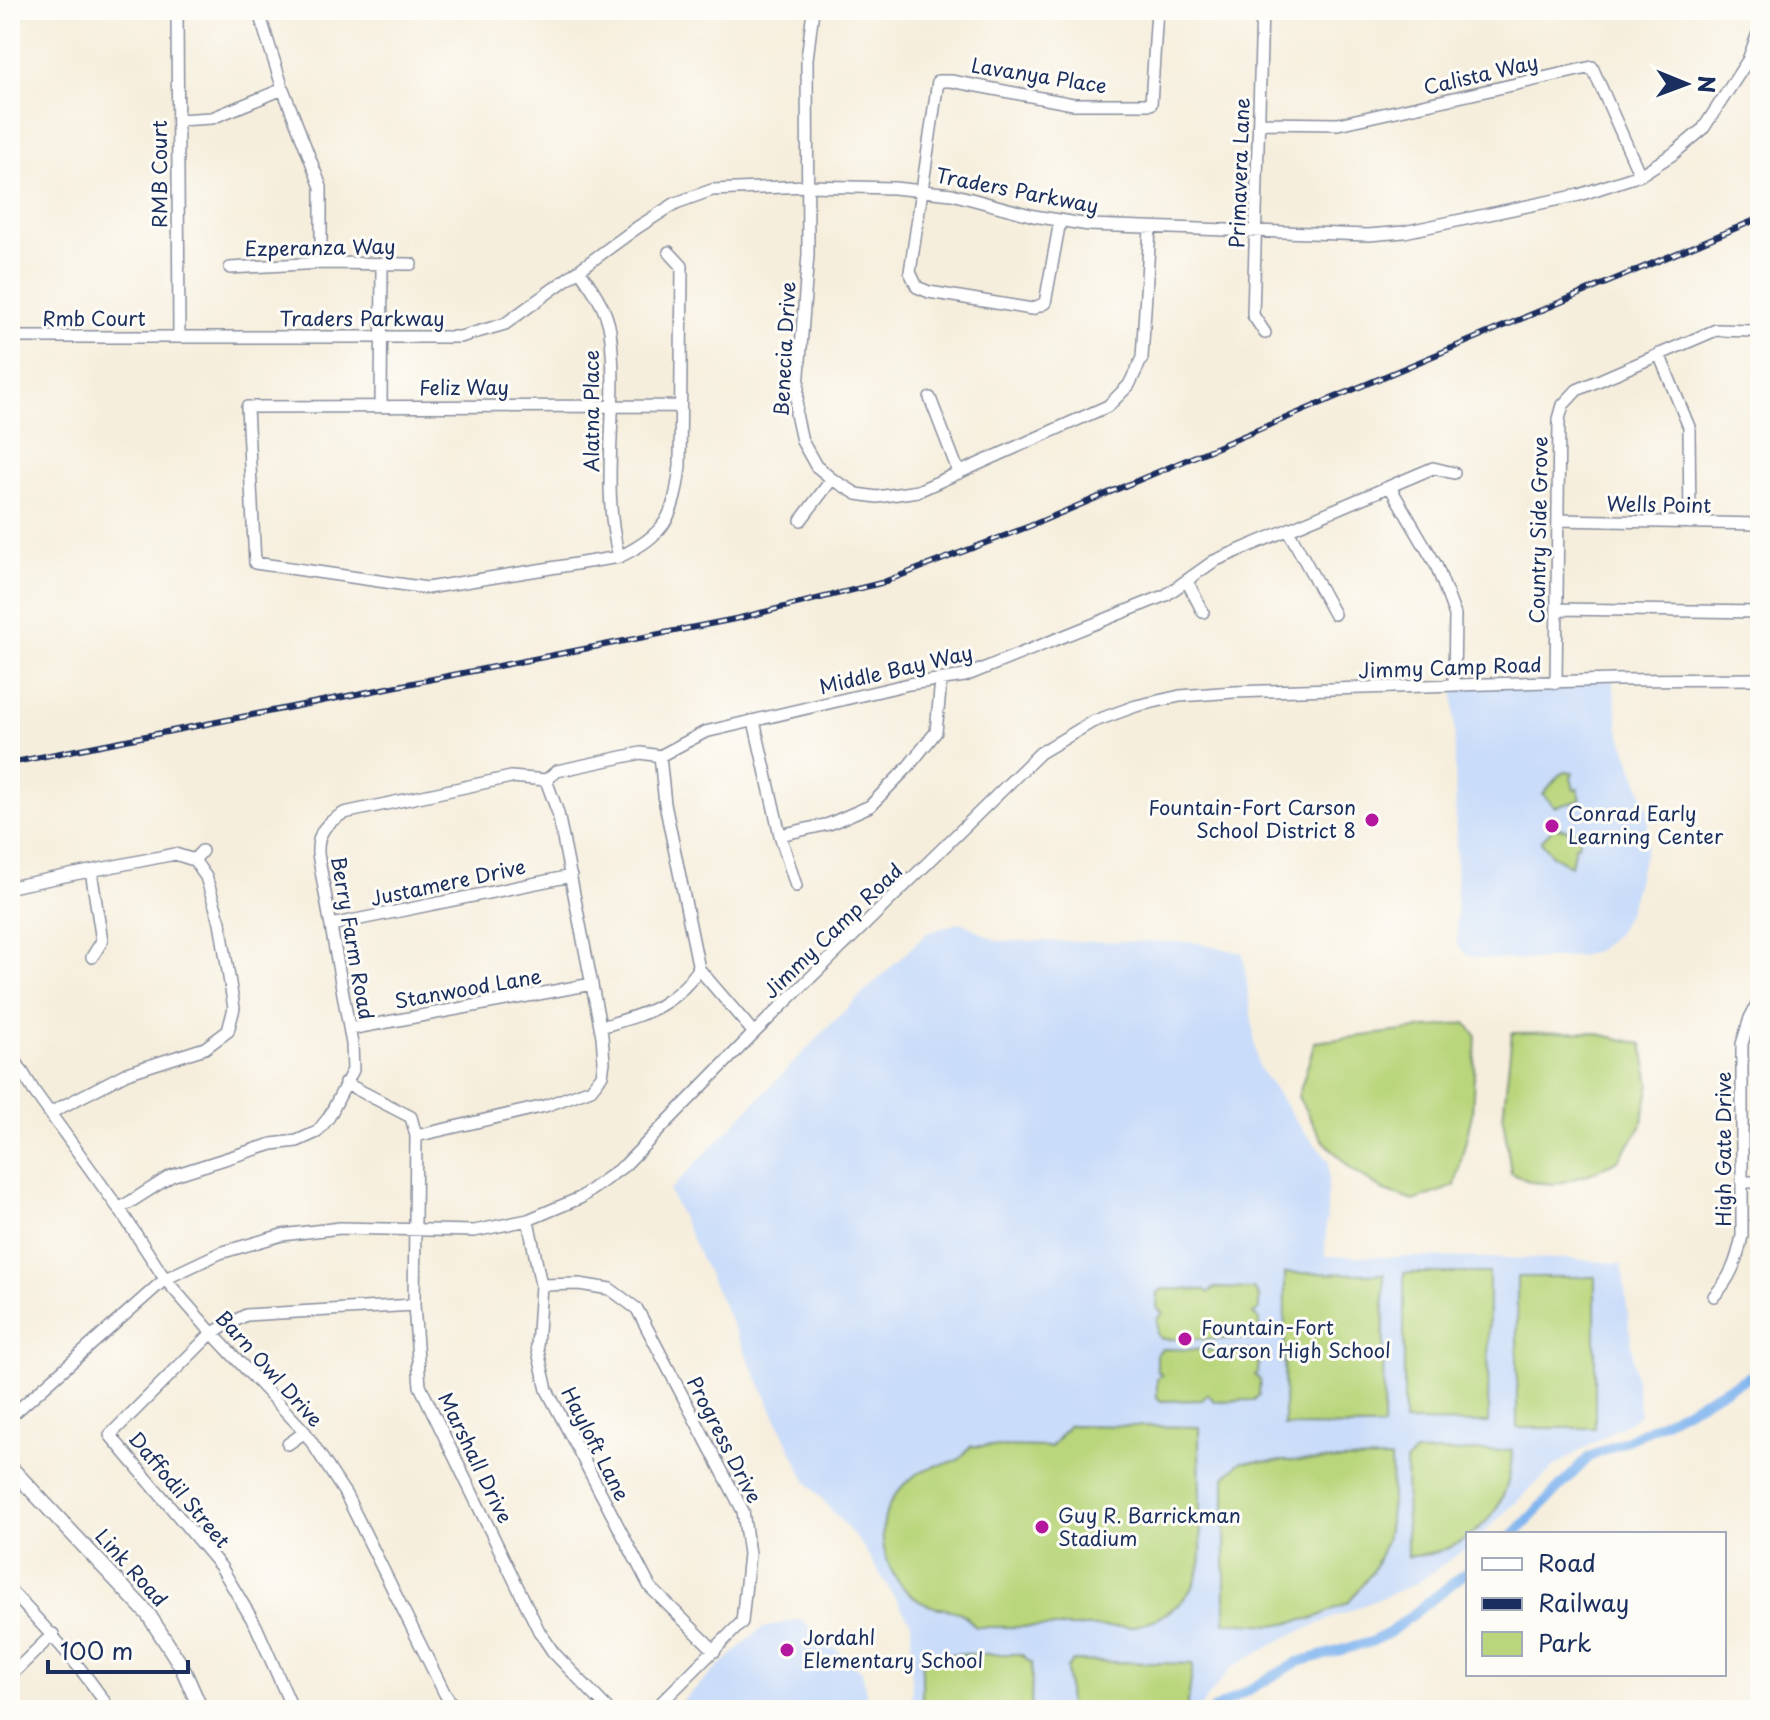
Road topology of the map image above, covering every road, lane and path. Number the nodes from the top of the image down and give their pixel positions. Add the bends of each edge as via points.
1 (177, 10) edge
2 (258, 10) edge
3 (813, 10) edge
4 (1157, 10) edge
5 (1262, 10) edge
6 (1760, 28) edge
7 (283, 89) junction
8 (178, 120) junction
9 (1260, 123) junction
10 (1640, 175) junction
11 (808, 186) junction
12 (921, 191) junction
13 (1060, 221) junction
14 (1150, 229) junction
15 (1256, 231) junction
16 (669, 252) dead end
17 (321, 263) junction
18 (411, 264) dead end
19 (382, 265) junction
20 (230, 268) dead end
21 (580, 271) junction
22 (1265, 333) dead end
23 (10, 337) edge
24 (179, 337) junction
25 (1760, 337) edge
26 (383, 338) junction
27 (1659, 354) junction
28 (930, 398) dead end
29 (381, 406) junction
30 (612, 406) junction
31 (680, 406) junction
32 (959, 473) junction
33 (1454, 473) dead end
34 (832, 479) junction
35 (1390, 487) junction
36 (801, 520) dead end
37 (1558, 520) junction
38 (1690, 523) junction
39 (1760, 524) edge
40 (1288, 530) junction
41 (619, 557) junction
42 (1187, 581) junction
43 (1557, 609) junction
44 (1203, 612) dead end
45 (1760, 612) edge
46 (1334, 614) dead end
47 (1760, 679) edge
48 (941, 680) junction
49 (1556, 683) junction
50 (1454, 685) junction
51 (754, 721) junction
52 (660, 756) junction
53 (546, 780) junction
54 (780, 835) junction
55 (91, 871) junction
56 (571, 876) junction
57 (796, 886) dead end
58 (10, 887) edge
59 (331, 925) junction
60 (92, 957) dead end
61 (699, 969) junction
62 (592, 984) junction
63 (1760, 999) edge
64 (601, 1027) junction
65 (350, 1029) junction
66 (754, 1033) junction
67 (10, 1052) edge
68 (345, 1083) junction
69 (50, 1113) junction
70 (416, 1136) junction
71 (1743, 1182) junction
72 (1760, 1182) edge
73 (119, 1209) junction
74 (528, 1220) junction
75 (416, 1230) junction
76 (165, 1279) junction
77 (541, 1285) junction
78 (1714, 1296) dead end
79 (414, 1305) junction
80 (212, 1333) junction
81 (10, 1417) edge
82 (305, 1432) junction
83 (288, 1444) dead end
84 (10, 1467) edge
85 (10, 1590) edge
86 (53, 1634) junction
87 (715, 1651) junction
88 (10, 1676) edge
89 (110, 1710) edge
90 (201, 1710) edge
91 (293, 1710) edge
92 (456, 1710) edge
93 (609, 1710) edge
94 (654, 1710) edge

1 - 8 street, RMB Court
2 - 7 street
3 - 11 street, Benecia Drive via 807,59
4 - 12 street, Lavanya Place via 1151,104 1073,104 938,81
5 - 9 street, Primavera Lane
6 - 10 street, Traders Parkway via 1748,60 1703,129
7 - 8 street via 212,118
7 - 17 street via 321,187
8 - 24 street, RMB Court
9 - 10 street, Calista Way via 1338,124 1592,67
9 - 15 street, Primavera Lane
10 - 15 street, Traders Parkway via 1579,195 1404,232
11 - 12 street, Traders Parkway
11 - 21 street, Traders Parkway via 712,190 676,203
11 - 34 street, Benecia Drive via 796,414 802,441 816,466
12 - 13 street, Traders Parkway
12 - 13 street via 910,272 917,287 929,292 1032,309 1045,303
13 - 14 street, Traders Parkway
14 - 15 street, Traders Parkway
14 - 32 street, Benecia Drive via 1142,358 1129,385 1108,406
15 - 22 street, Primavera Lane via 1253,315
16 - 31 street via 682,266
17 - 19 street, Ezperanza Way
17 - 20 street, Ezperanza Way
18 - 19 street, Ezperanza Way
19 - 26 street
21 - 26 street, Traders Parkway via 505,324 460,337
21 - 30 street, Alatna Place via 610,328
23 - 24 street, Rmb Court
24 - 26 street, Traders Parkway
25 - 27 street, Country Side Grove via 1752,331 1716,330
26 - 29 street
27 - 37 street, Country Side Grove via 1577,390 1563,405
27 - 38 street via 1689,427
28 - 32 street
29 - 30 street, Feliz Way
29 - 41 street, Feliz Way via 247,407 255,563 427,588
30 - 31 street, Feliz Way
30 - 41 street, Alatna Place via 610,515
31 - 41 street via 676,499 664,526
32 - 34 street, Benecia Drive via 918,491 877,497 857,494
33 - 35 street, Middle Bay Way via 1433,468
34 - 36 street
35 - 40 street, Middle Bay Way
35 - 50 street via 1436,565 1455,615
37 - 38 street, Wells Point
37 - 43 street, Country Side Grove
38 - 39 street, Wells Point
40 - 42 street, Middle Bay Way via 1214,561
40 - 46 street
42 - 44 street
42 - 48 street, Middle Bay Way via 1166,595 965,676
43 - 45 street
43 - 49 street, Country Side Grove
47 - 49 street, Jimmy Camp Road
48 - 51 street, Middle Bay Way
48 - 54 street via 936,732 870,806 829,824
49 - 50 street, Jimmy Camp Road
50 - 66 street, Jimmy Camp Road via 1180,696 1092,722 1040,753 996,793
51 - 52 street, Middle Bay Way via 705,732
51 - 54 street
52 - 53 street via 641,753 557,771
52 - 61 street
53 - 56 street
53 - 59 street, Berry Farm Road via 511,777 344,813 328,822 317,838
54 - 57 street
55 - 58 street
55 - 60 street via 102,941
55 - 69 street via 175,854 198,856 220,922 234,1008 228,1031 205,1048 127,1073
56 - 59 street, Justamere Drive
56 - 62 street
59 - 65 street, Berry Farm Road
61 - 64 street via 687,986 653,1011
61 - 66 street
62 - 64 street
62 - 65 street, Stanwood Lane
63 - 71 street, High Gate Drive via 1742,1044
64 - 70 street via 602,1075 591,1089 545,1106
65 - 68 street, Berry Farm Road via 353,1070
66 - 74 street, Jimmy Camp Road via 625,1165 580,1198
67 - 69 street, Barn Owl Drive
68 - 70 street via 411,1117
68 - 73 street, Berry Farm Road via 317,1132 171,1176
69 - 73 street, Barn Owl Drive
70 - 75 street, Marshall Drive
71 - 72 street
71 - 78 street, High Gate Drive via 1737,1261
73 - 76 street, Barn Owl Drive
74 - 75 street, Jimmy Camp Road via 474,1231
74 - 77 street, Hayloft Lane
75 - 76 street, Jimmy Camp Road via 340,1228 282,1235 220,1253
75 - 79 street, Marshall Drive
76 - 80 street, Barn Owl Drive
76 - 81 street, Jimmy Camp Road
77 - 87 street, Hayloft Lane via 537,1347 547,1390 650,1587
77 - 87 street, Progress Drive via 610,1289 637,1309 743,1511 749,1554 742,1622
79 - 80 street, Daffodil Street via 246,1315
79 - 93 street, Marshall Drive via 420,1386 442,1432 539,1631
80 - 82 street, Barn Owl Drive
80 - 91 street, Daffodil Street via 110,1435 221,1567 256,1626
82 - 83 street
82 - 92 street, Barn Owl Drive via 346,1495
84 - 90 main road, Link Road via 148,1614 182,1667
85 - 86 street
86 - 88 street
86 - 89 street
87 - 94 street, Progress Drive

